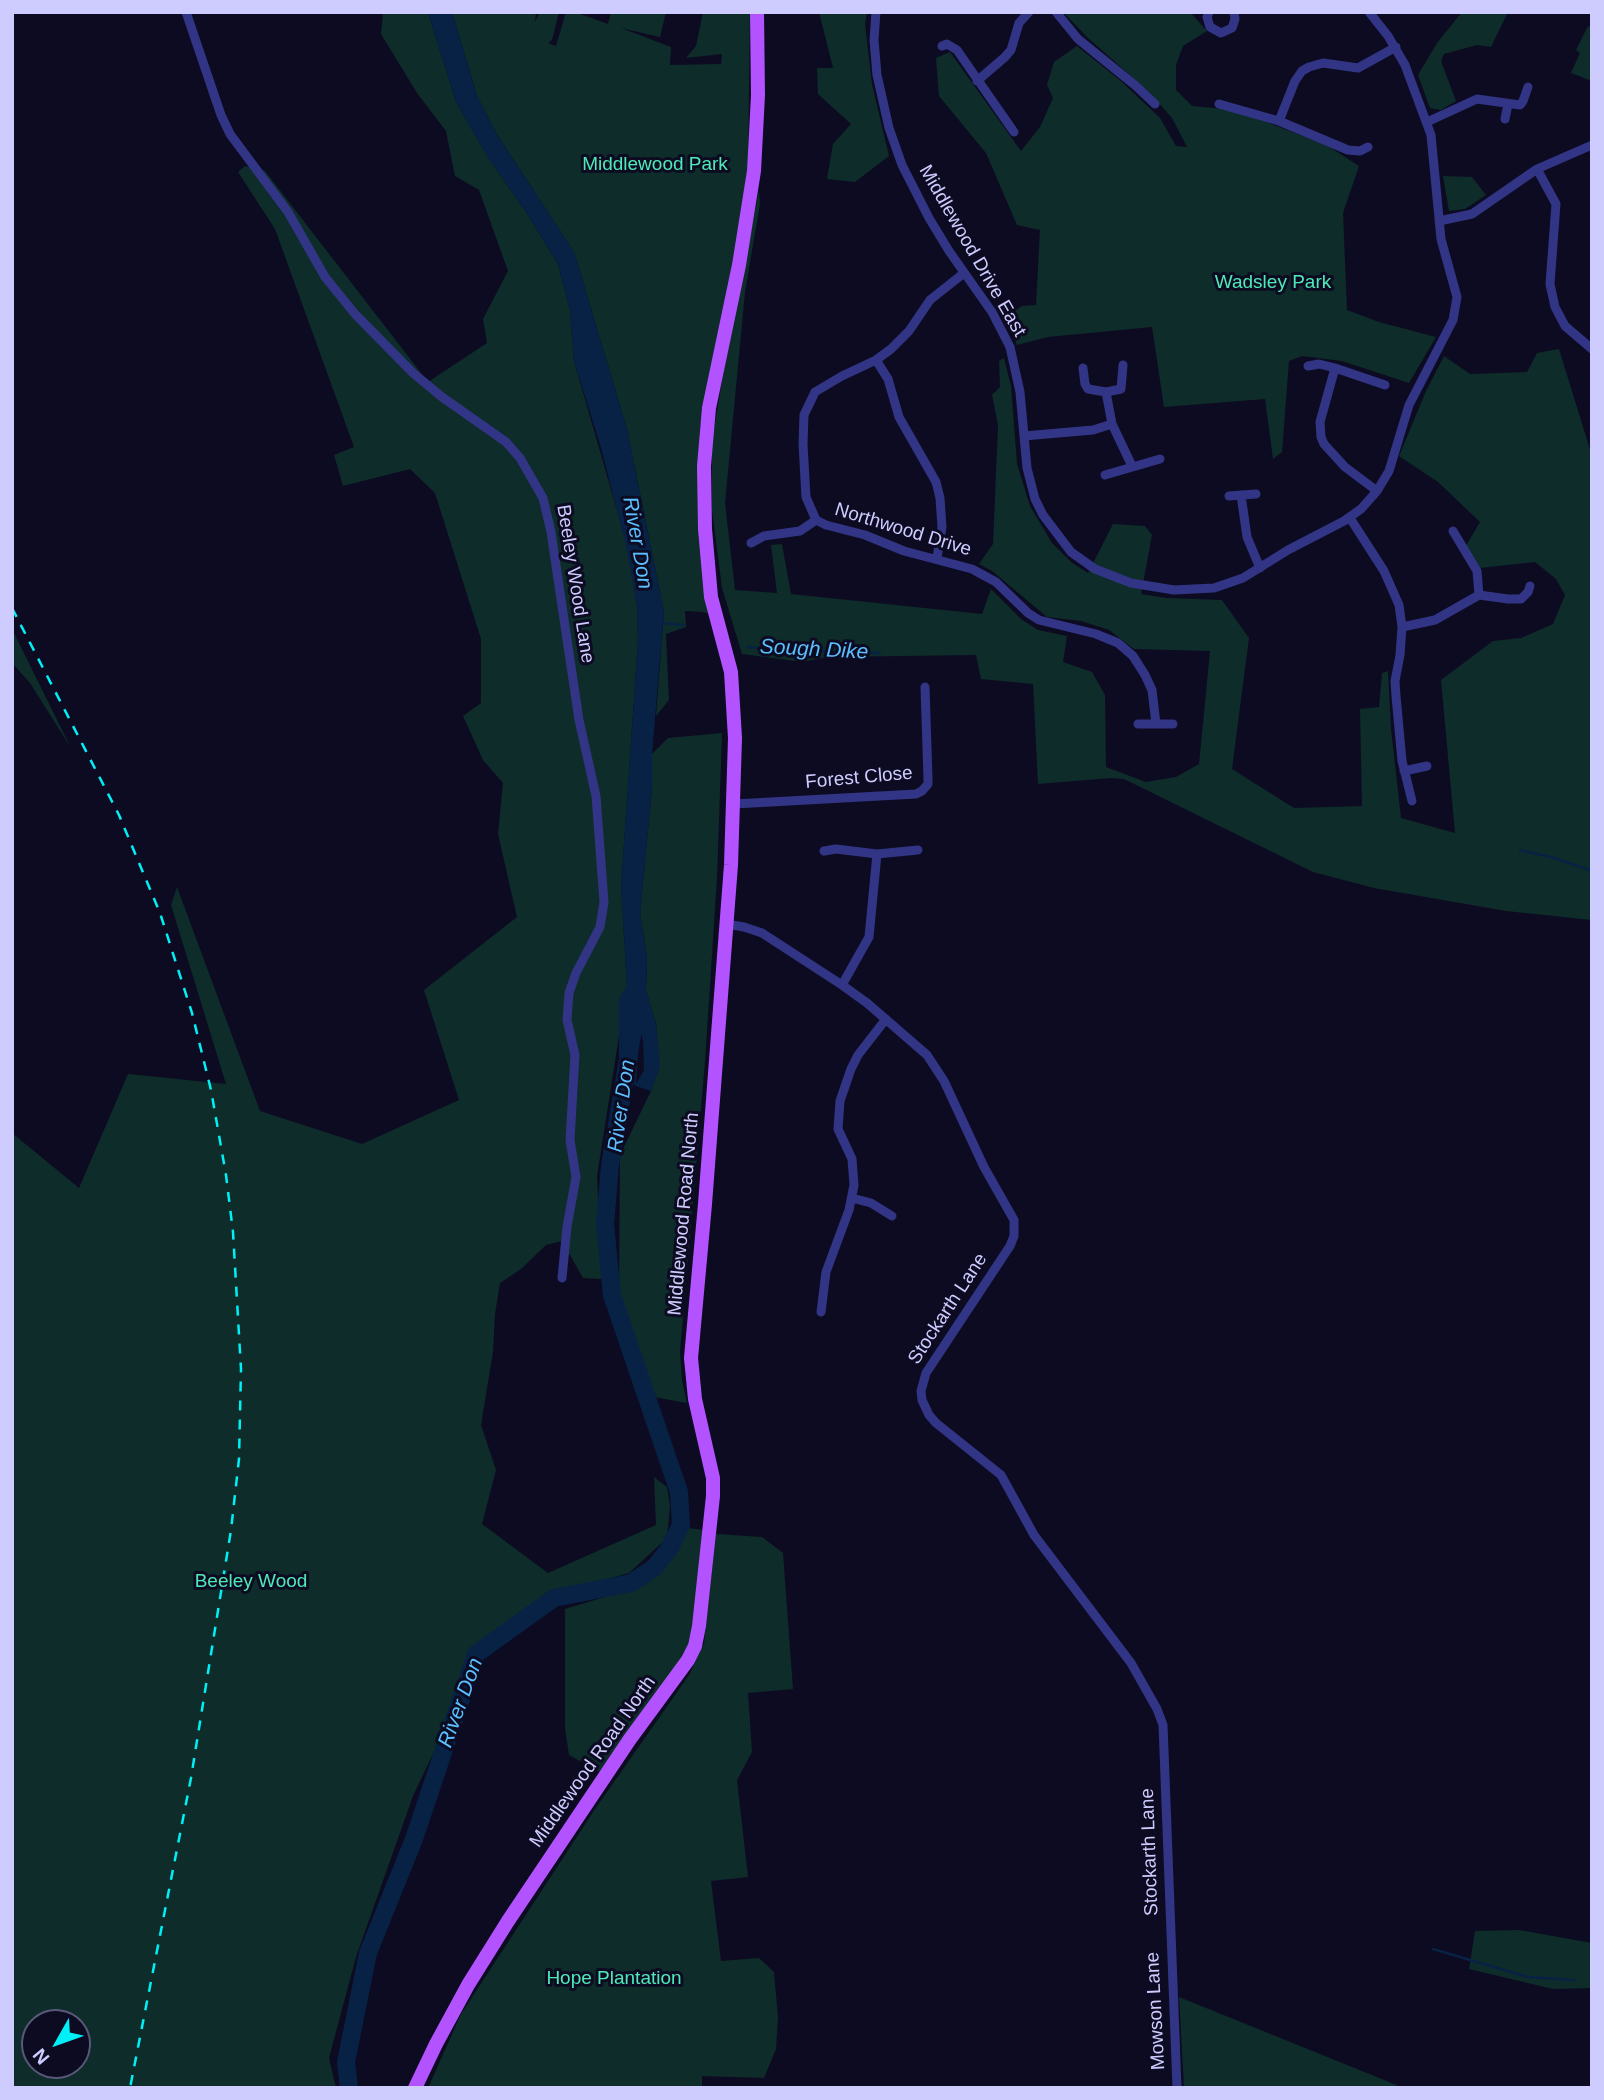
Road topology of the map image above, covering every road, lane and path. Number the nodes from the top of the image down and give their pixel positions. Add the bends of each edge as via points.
1 (186, 12) edge
2 (757, 12) edge
3 (876, 12) edge
4 (1029, 12) edge
5 (1056, 12) edge
6 (1209, 12) edge
7 (1234, 12) edge
8 (1369, 12) edge
9 (942, 46) dead end
10 (1396, 47) junction
11 (977, 81) junction
12 (1528, 87) dead end
13 (1155, 104) dead end
14 (1219, 104) dead end
15 (1508, 104) junction
16 (1505, 119) dead end
17 (1279, 121) junction
18 (1427, 122) junction
19 (1014, 132) dead end
20 (1592, 145) edge
21 (1368, 147) dead end
22 (1537, 169) junction
23 (1439, 221) junction
24 (964, 273) junction
25 (1592, 349) edge
26 (876, 360) junction
27 (1123, 365) dead end
28 (1308, 366) dead end
29 (1083, 368) dead end
30 (1335, 368) junction
31 (1385, 384) dead end
32 (1106, 392) junction
33 (1112, 424) junction
34 (1024, 436) junction
35 (1160, 459) dead end
36 (1132, 466) junction
37 (1105, 475) dead end
38 (1377, 491) junction
39 (1256, 494) dead end
40 (1241, 495) junction
41 (1229, 496) dead end
42 (1350, 518) junction
43 (816, 520) junction
44 (1453, 531) dead end
45 (751, 543) dead end
46 (937, 558) junction
47 (1260, 568) junction
48 (1530, 586) dead end
49 (1479, 595) junction
50 (1402, 627) junction
51 (925, 687) dead end
52 (1138, 724) dead end
53 (1156, 724) junction
54 (1173, 724) dead end
55 (1426, 766) dead end
56 (1404, 771) junction
57 (1412, 801) dead end
58 (734, 804) junction
59 (918, 850) dead end
60 (824, 851) dead end
61 (877, 854) junction
62 (726, 924) junction
63 (842, 985) junction
64 (886, 1018) junction
65 (852, 1198) junction
66 (892, 1216) dead end
67 (562, 1278) dead end
68 (821, 1312) dead end
69 (1171, 1933) joint
70 (415, 2088) edge
71 (1177, 2088) edge

1 - 67 street, Beeley Wood Lane via 220,115 288,212 325,277 413,373 506,442 543,498 596,796 604,902 600,927 569,993 567,1020 575,1055 570,1140 576,1177
2 - 58 main road, Middlewood Road North via 754,162 739,265 709,408 704,483 711,597 731,672
3 - 24 street, Middlewood Drive East via 877,75 891,135 913,189
4 - 11 street via 1019,23 1005,57
5 - 13 street via 1078,40
6 - 7 street via 1210,27 1221,33 1232,28
8 - 10 street, Middlewood Drive East
9 - 11 street via 957,50
10 - 17 street via 1358,68 1323,63 1302,71
10 - 18 street, Middlewood Drive East
11 - 19 street
12 - 15 street via 1520,104
14 - 17 street
15 - 16 street
15 - 18 street via 1477,99
17 - 21 street via 1348,150
18 - 23 street, Middlewood Drive East
20 - 22 street
22 - 23 street via 1472,214
22 - 25 street via 1556,204 1552,295 1565,326
23 - 38 street, Middlewood Drive East via 1457,297 1453,320 1409,405 1389,471
24 - 26 street, Northwood Drive via 930,300 909,331
24 - 34 street, Middlewood Drive East via 1010,347
26 - 43 street, Northwood Drive via 823,386 807,405 804,476 806,497
26 - 46 street via 888,379 899,417 936,482 942,527
27 - 32 street via 1121,389
28 - 30 street
29 - 32 street via 1088,389
30 - 31 street
30 - 38 street via 1320,422 1321,437 1346,467
32 - 33 street
33 - 34 street
33 - 36 street
34 - 47 street, Middlewood Drive East via 1030,484 1043,515 1071,552 1095,569 1146,587 1199,590 1227,585
35 - 36 street
36 - 37 street
38 - 42 street, Middlewood Drive East
39 - 40 street
40 - 41 street
40 - 47 street via 1247,537
42 - 47 street, Middlewood Drive East
42 - 50 street via 1394,591
43 - 45 street, Northwood Drive via 800,531 764,536
43 - 46 street, Northwood Drive
44 - 49 street via 1477,571
46 - 53 street, Northwood Drive via 996,582 1039,620 1101,636 1125,648 1140,664 1152,690
48 - 49 street via 1516,600
49 - 50 street via 1435,620
50 - 56 street via 1395,681
51 - 58 street, Forest Close via 929,779 922,791
52 - 53 street
53 - 54 street
55 - 56 street
56 - 57 street
58 - 62 main road, Middlewood Road North
59 - 61 street
60 - 61 street
61 - 63 street via 869,937
62 - 63 street, Stockarth Lane via 762,933
62 - 70 main road, Middlewood Road North via 691,1358 713,1478 695,1646 508,1921 468,1985
63 - 64 street, Stockarth Lane
64 - 65 street via 858,1055 840,1101 838,1129 853,1167
64 - 69 street, Stockarth Lane via 935,1066 1015,1227 1010,1246 932,1362 922,1383 922,1400 936,1423 1001,1475 1034,1535 1131,1663 1157,1709 1165,1740
65 - 66 street
65 - 68 street via 826,1272
69 - 71 street, Mowson Lane

